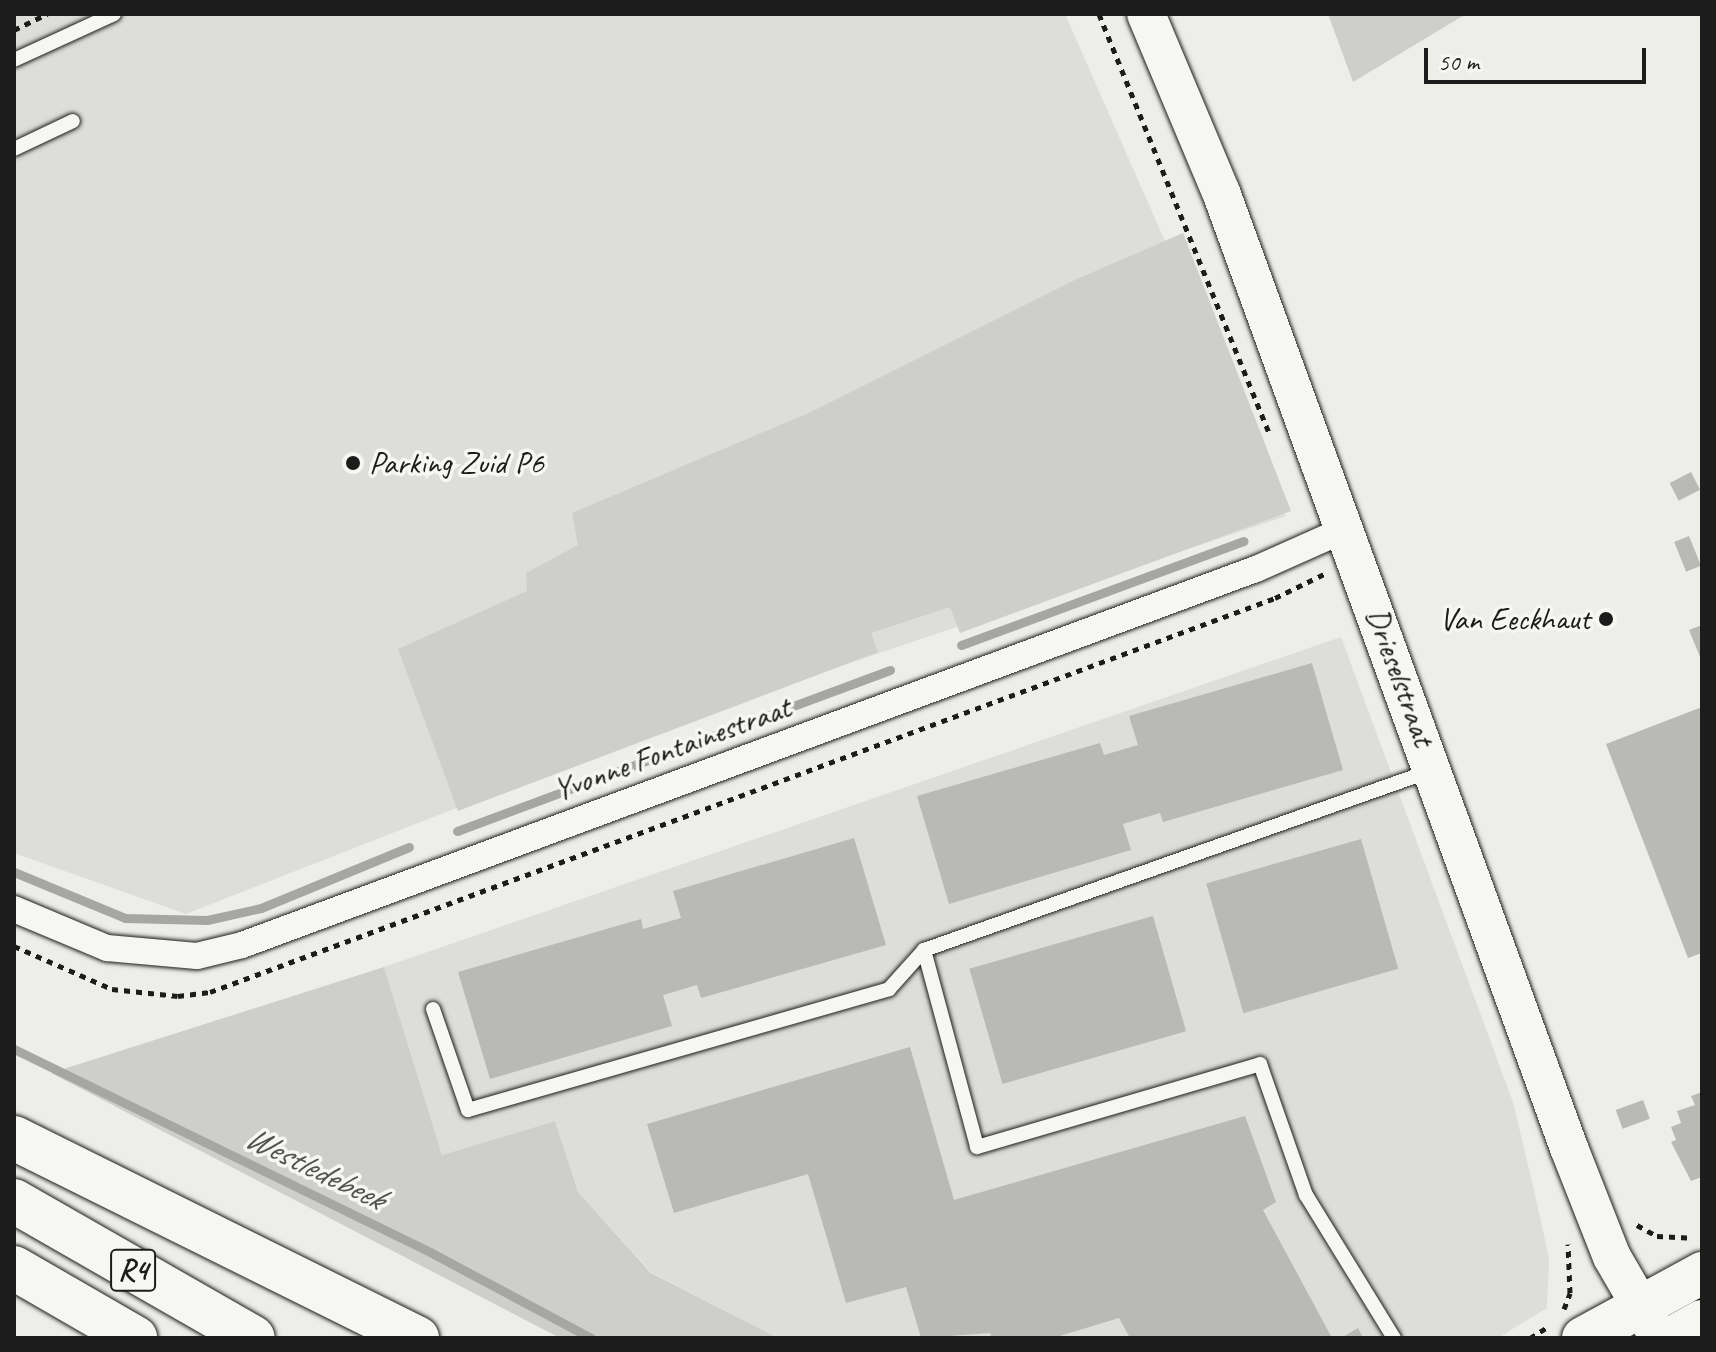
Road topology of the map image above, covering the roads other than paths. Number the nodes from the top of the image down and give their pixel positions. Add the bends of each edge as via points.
1 (114, 14) edge
2 (1146, 14) edge
3 (14, 60) edge
4 (73, 121) dead end
5 (14, 149) edge
6 (1330, 536) junction
7 (1434, 770) junction
8 (14, 909) edge
9 (924, 950) junction
10 (433, 1009) dead end
11 (14, 1138) edge
12 (14, 1201) edge
13 (1700, 1256) edge
14 (14, 1268) edge
15 (1702, 1321) edge
16 (1650, 1322) edge
17 (1568, 1325) edge
18 (135, 1338) edge
19 (253, 1338) edge
20 (417, 1338) edge
21 (1394, 1338) edge
22 (1671, 1338) edge

1 - 3 lane
2 - 6 street, Drieselstraat via 1221,192
4 - 5 lane
6 - 7 street, Drieselstraat
6 - 8 street, Yvonne Fontainestraat via 1241,574 242,945 197,956 138,953 107,948
7 - 9 lane
7 - 16 street, Drieselstraat via 1569,1148 1612,1257
9 - 10 lane via 889,989 468,1110
9 - 21 lane via 977,1147 1260,1064 1306,1195
11 - 20 highway
12 - 19 highway, R4
13 - 16 main road
14 - 18 highway, R4
15 - 22 main road
16 - 17 main road

